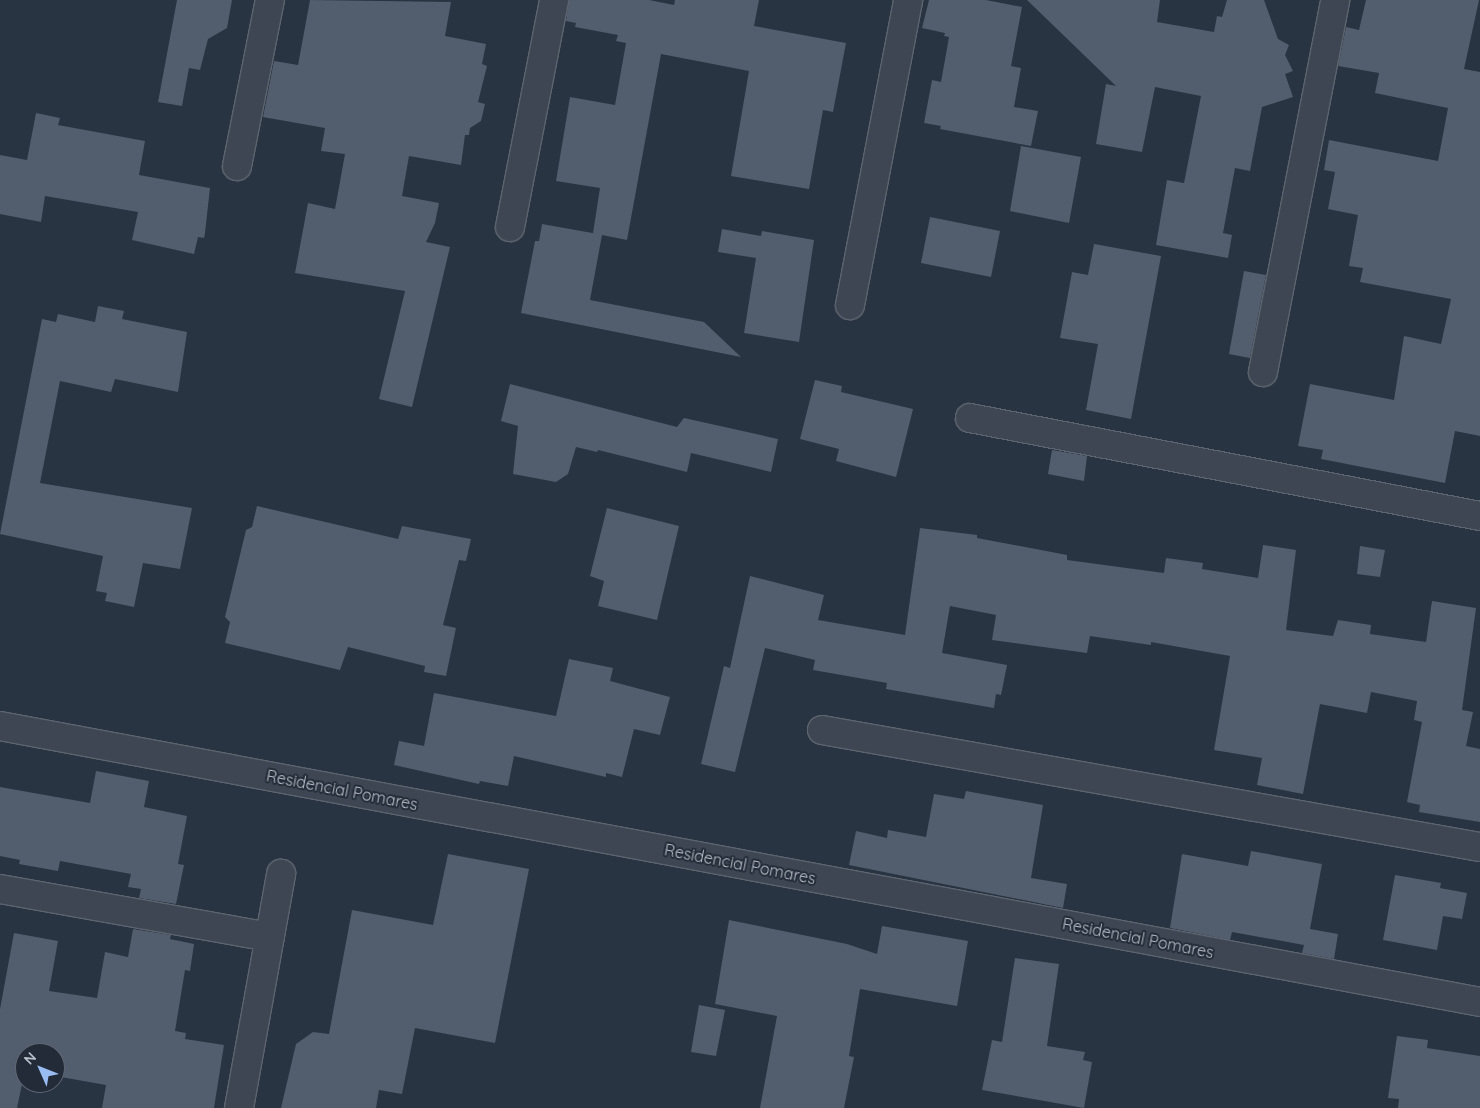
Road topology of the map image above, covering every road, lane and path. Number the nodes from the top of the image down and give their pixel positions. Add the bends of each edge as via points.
1 (270, 0) edge
2 (554, 0) edge
3 (908, 0) edge
4 (1335, 0) edge
5 (237, 166) dead end
6 (510, 227) dead end
7 (850, 304) dead end
8 (1263, 372) dead end
9 (970, 418) dead end
10 (1480, 516) edge
11 (0, 726) edge
12 (822, 730) dead end
13 (1480, 847) edge
14 (281, 874) dead end
15 (0, 889) edge
16 (270, 937) junction
17 (1480, 1002) edge
18 (239, 1108) edge

1 - 5 street
2 - 6 street
3 - 7 street
4 - 8 street
9 - 10 street
11 - 17 street, Residencial Pomares
12 - 13 street
14 - 16 street
15 - 16 street
16 - 18 street

